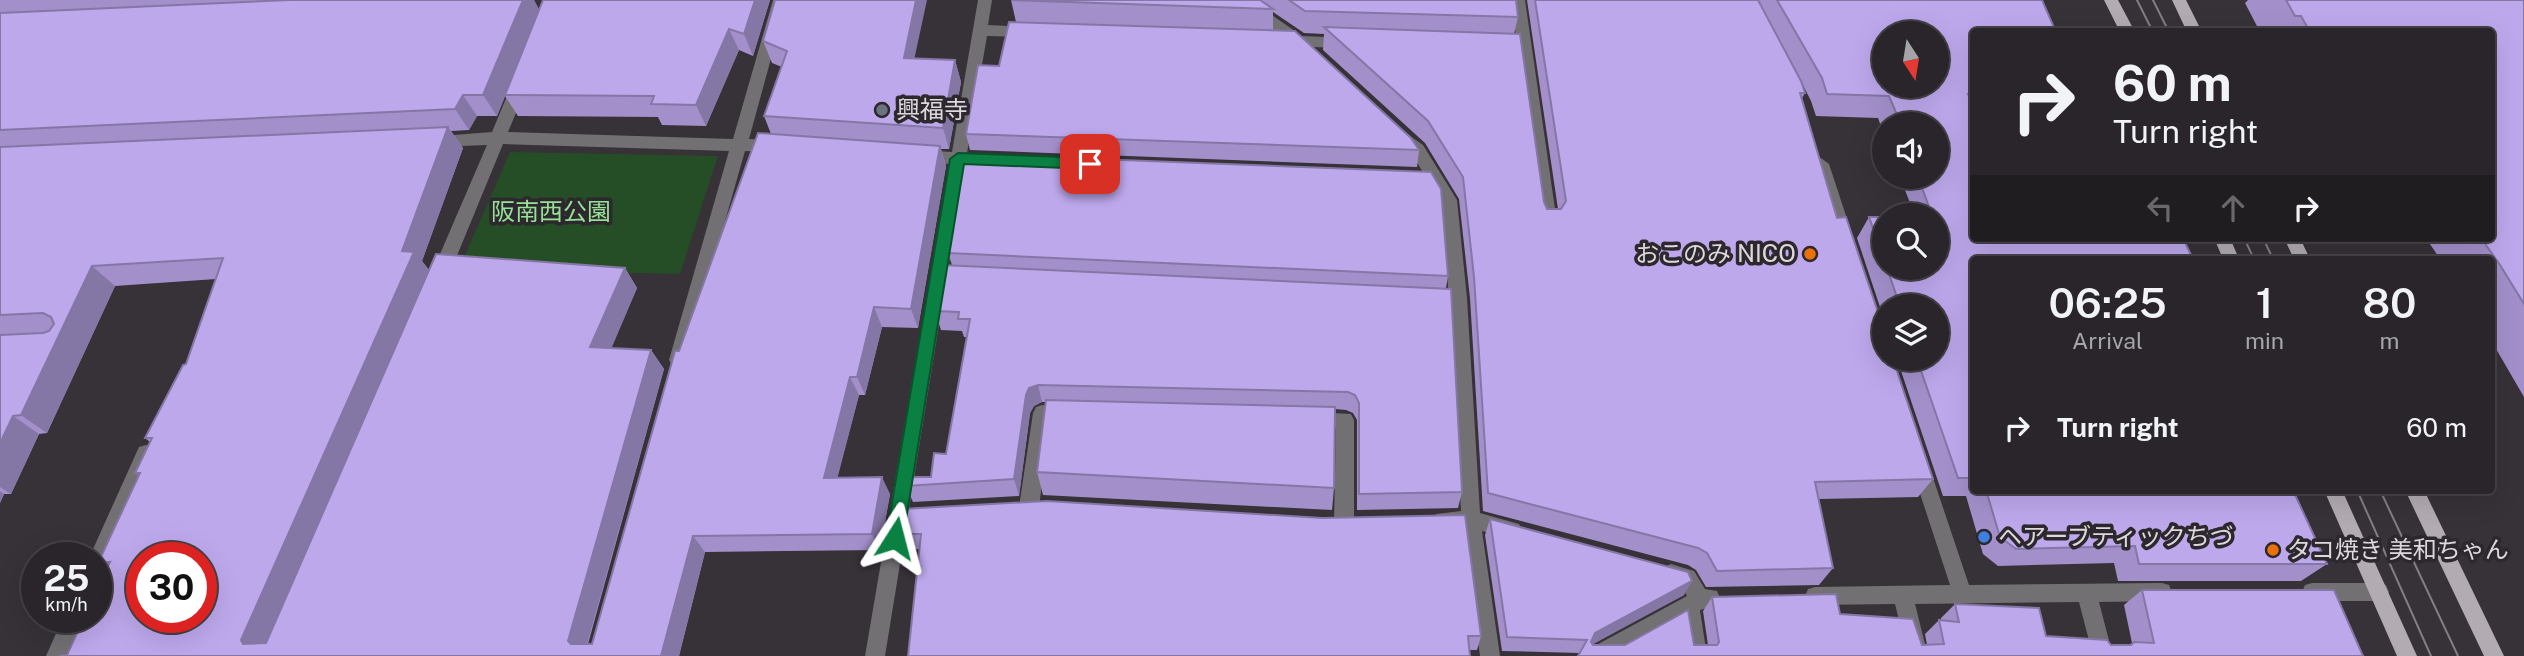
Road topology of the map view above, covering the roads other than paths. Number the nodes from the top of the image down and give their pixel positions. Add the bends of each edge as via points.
1 (780, 0) edge
2 (985, 0) edge
3 (1240, 0) edge
4 (1518, 0) edge
5 (2111, 0) edge
6 (2179, 0) edge
7 (2126, 28) edge
8 (2193, 28) edge
9 (980, 30) junction
10 (1050, 33) edge
11 (1273, 40) edge
12 (1300, 41) junction
13 (1367, 43) edge
14 (1320, 59) edge
15 (528, 64) edge
16 (1388, 122) edge
17 (499, 138) junction
18 (415, 142) edge
19 (1814, 142) edge
20 (737, 143) junction
21 (792, 147) edge
22 (903, 155) edge
23 (958, 159) junction
24 (999, 160) edge
25 (1549, 223) edge
26 (1853, 261) edge
27 (434, 290) edge
28 (674, 373) edge
29 (1083, 414) edge
30 (1290, 419) edge
31 (1914, 447) edge
32 (148, 449) edge
33 (2335, 494) edge
34 (2416, 494) edge
35 (1051, 505) edge
36 (925, 513) edge
37 (898, 514) junction
38 (1471, 519) junction
39 (1420, 520) edge
40 (1321, 522) edge
41 (1525, 534) edge
42 (106, 542) edge
43 (1646, 566) edge
44 (2182, 592) edge
45 (2291, 592) edge
46 (2378, 592) junction
47 (1962, 593) junction
48 (2087, 593) junction
49 (1902, 594) junction
50 (1795, 597) edge
51 (1727, 598) edge
52 (1695, 602) junction
53 (66, 633) edge
54 (56, 656) edge
55 (875, 656) edge
56 (1490, 656) edge
57 (1596, 656) edge
58 (1697, 656) edge
59 (1918, 656) edge
60 (2103, 656) edge
61 (2407, 656) edge
62 (2494, 656) edge

1 - 20 street
2 - 9 street
3 - 12 street
4 - 25 street via 1520,49
5 - 7 main road
6 - 8 main road
9 - 10 street
9 - 23 street
11 - 12 street
12 - 13 street
12 - 14 street
15 - 17 street
16 - 38 street via 1417,149 1428,177 1448,200 1451,297
17 - 18 street
17 - 20 street
17 - 27 street
19 - 26 street
20 - 21 street
20 - 28 street
22 - 23 street
23 - 24 street
23 - 37 street via 945,274
29 - 35 street via 1042,413 1022,508
30 - 40 street via 1345,420 1351,522
31 - 47 street
32 - 42 street
33 - 46 main road
34 - 62 main road
36 - 37 street
37 - 55 street
38 - 39 street
38 - 41 street
38 - 56 street
43 - 52 street via 1687,577
44 - 48 street
45 - 46 street
46 - 61 main road
47 - 48 street
47 - 49 street
48 - 60 street
49 - 50 street
49 - 59 street
51 - 52 street
52 - 57 street
52 - 58 street
53 - 54 street

